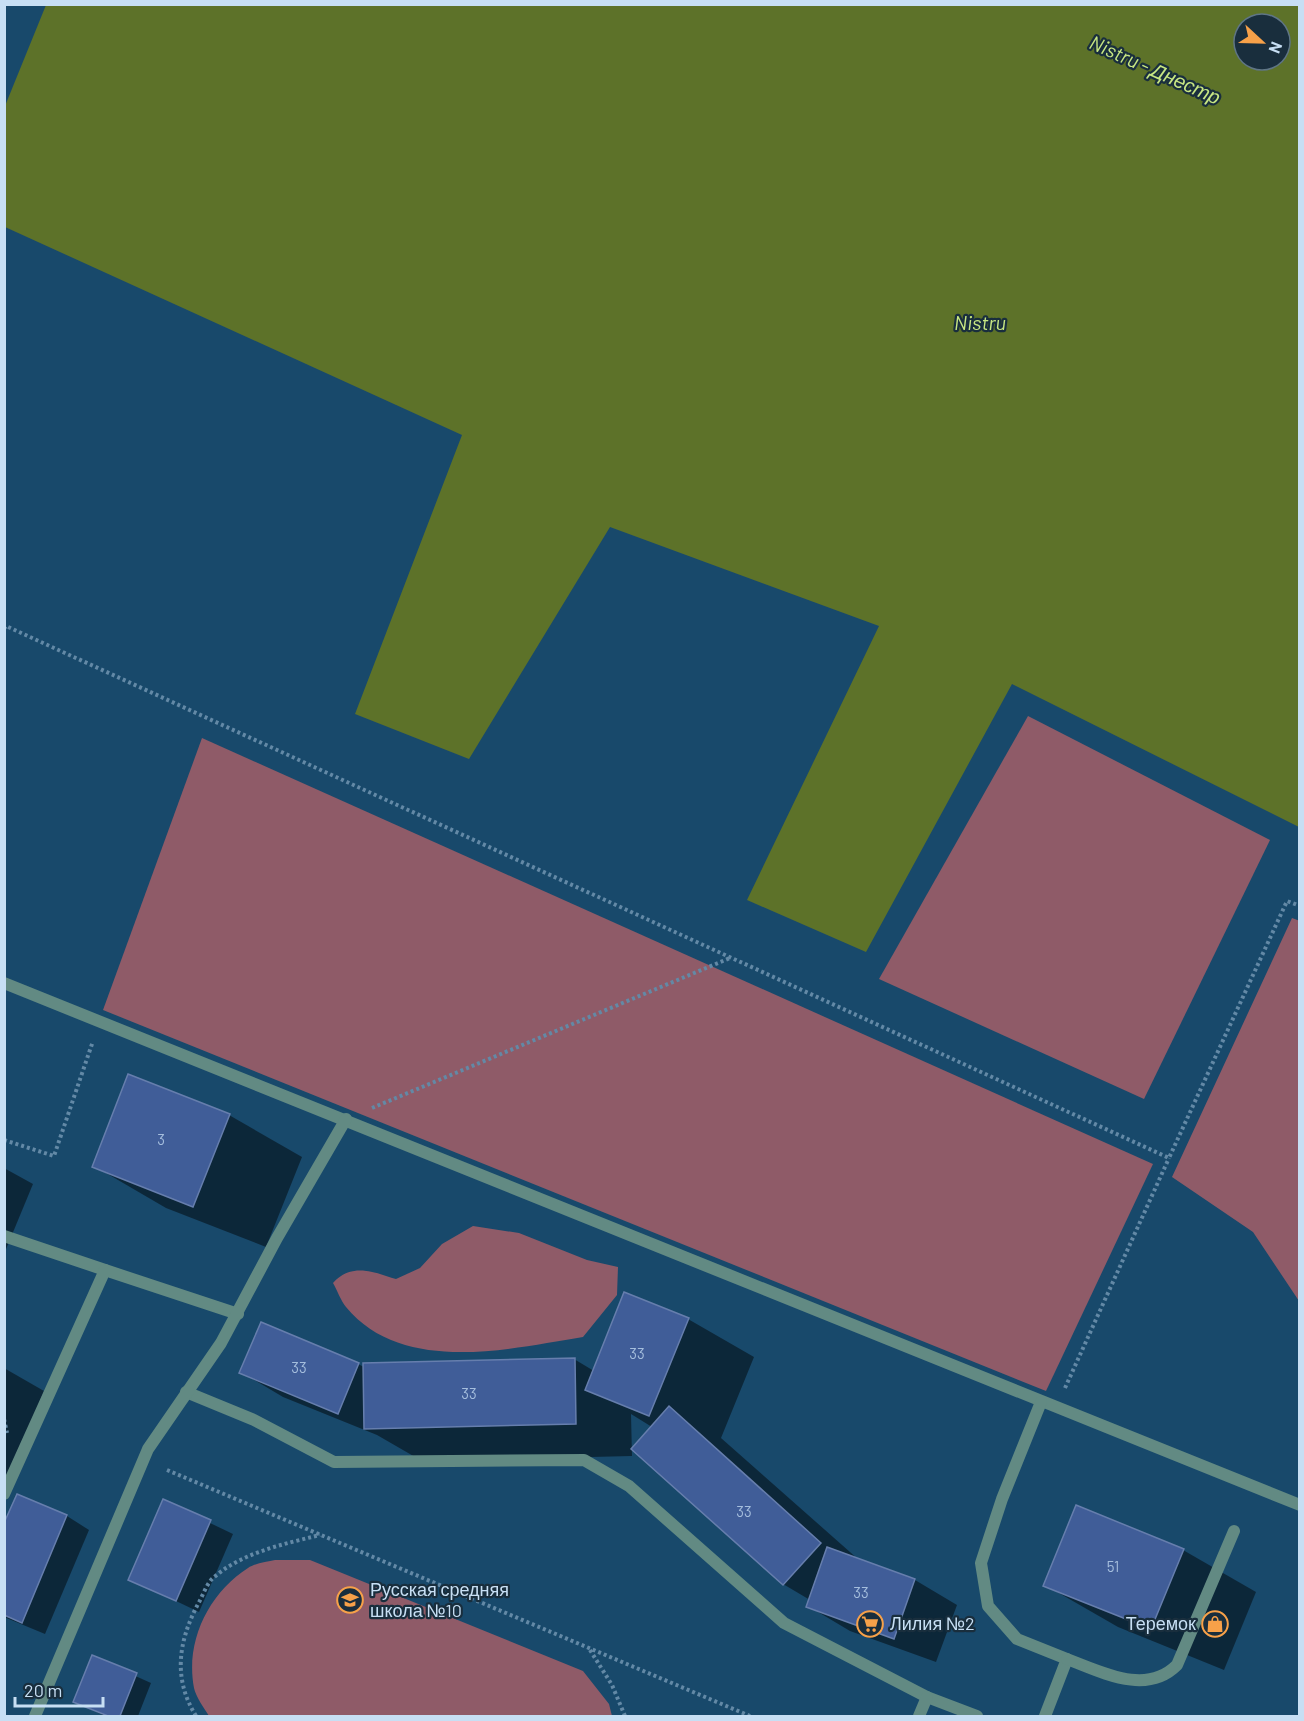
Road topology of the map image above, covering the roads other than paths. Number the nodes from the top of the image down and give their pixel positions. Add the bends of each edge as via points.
1 (4, 982) edge
2 (346, 1119) junction
3 (4, 1236) edge
4 (105, 1270) junction
5 (238, 1314) junction
6 (186, 1392) junction
7 (1041, 1402) junction
8 (4, 1494) edge
9 (1299, 1505) edge
10 (1234, 1531) dead end
11 (1067, 1659) junction
12 (927, 1697) junction
13 (34, 1716) edge
14 (919, 1716) edge
15 (977, 1716) edge
16 (1045, 1716) edge

1 - 2 street
2 - 5 street
2 - 7 street
3 - 4 street
4 - 5 street
4 - 8 street
5 - 6 street
6 - 12 street via 254,1420 334,1462 584,1460 629,1486 784,1623
6 - 13 street via 148,1449
7 - 9 street
7 - 11 street via 981,1563 988,1606 1017,1639
10 - 11 street via 1178,1665 1166,1676 1123,1679
11 - 16 street
12 - 14 street
12 - 15 street

